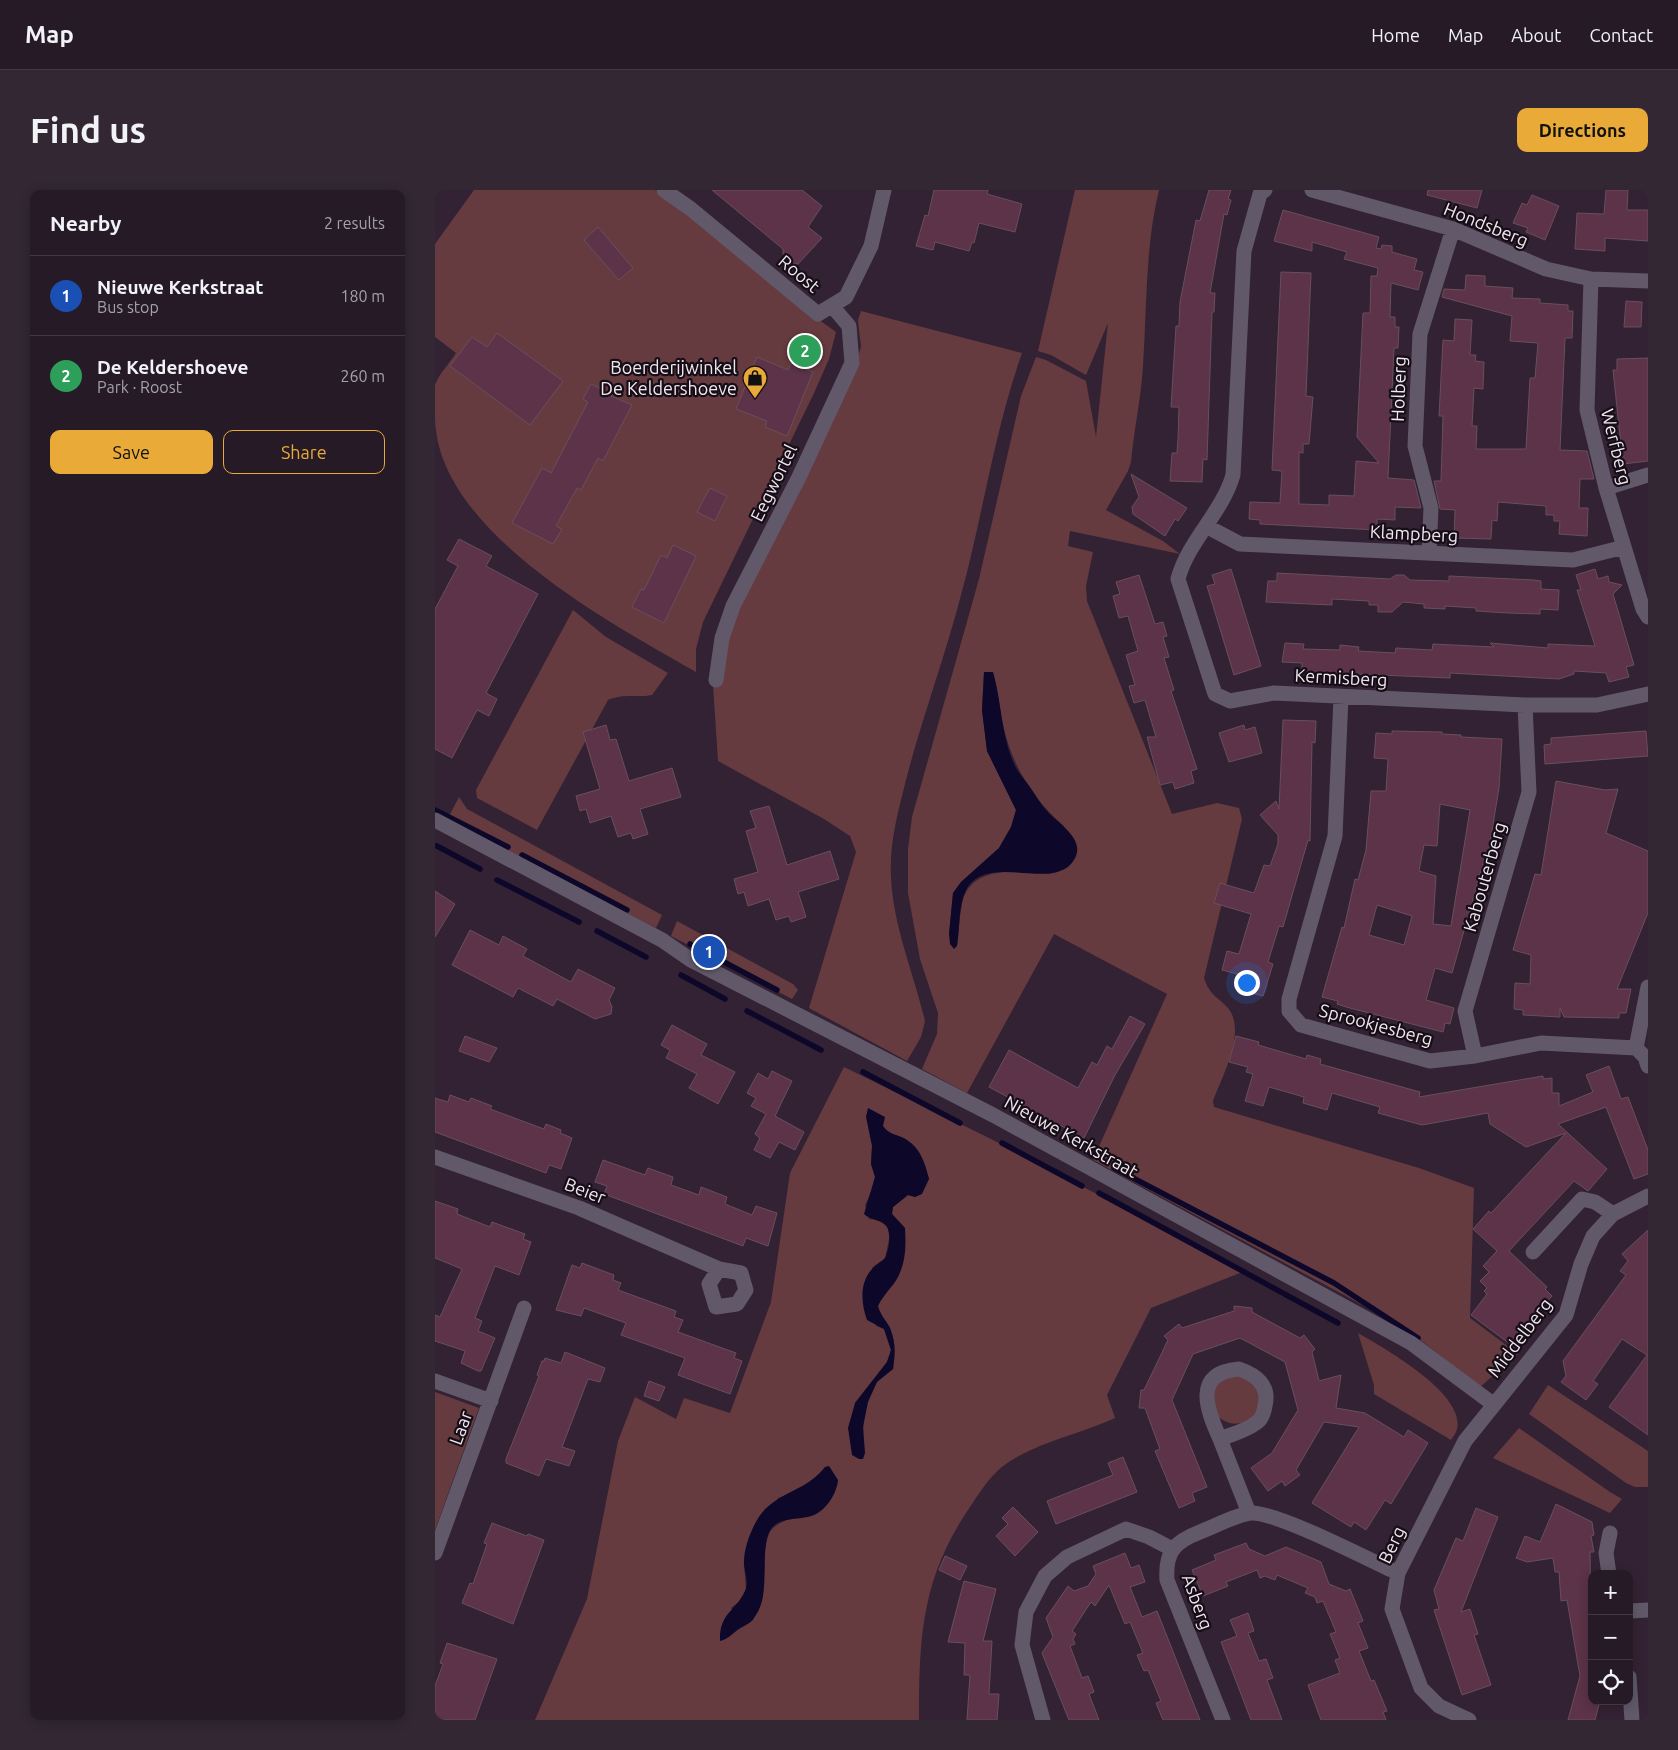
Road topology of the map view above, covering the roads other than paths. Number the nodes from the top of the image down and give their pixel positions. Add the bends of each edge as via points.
1 (664, 190) edge
2 (884, 190) edge
3 (1265, 190) edge
4 (1313, 190) edge
5 (1453, 229) junction
6 (1591, 279) junction
7 (1648, 281) edge
8 (832, 306) junction
9 (1648, 475) edge
10 (1606, 488) junction
11 (1206, 526) junction
12 (1624, 547) junction
13 (1429, 553) junction
14 (1648, 617) edge
15 (716, 680) dead end
16 (1648, 694) edge
17 (1341, 697) junction
18 (1525, 705) junction
19 (435, 820) edge
20 (1648, 987) edge
21 (1635, 1048) junction
22 (1475, 1056) junction
23 (1648, 1066) edge
24 (435, 1157) edge
25 (1648, 1196) edge
26 (1613, 1214) junction
27 (1533, 1252) dead end
28 (719, 1269) dead end
29 (525, 1308) dead end
30 (435, 1382) edge
31 (491, 1401) junction
32 (1493, 1404) junction
33 (1220, 1439) junction
34 (1249, 1513) junction
35 (1610, 1533) dead end
36 (1172, 1549) junction
37 (435, 1553) edge
38 (1608, 1570) edge
39 (1398, 1573) junction
40 (1648, 1610) edge
41 (1633, 1612) edge
42 (1631, 1705) edge
43 (1043, 1720) edge
44 (1223, 1720) edge
45 (1469, 1720) edge
46 (1632, 1720) edge

1 - 8 street, Roost via 818,314
2 - 8 street, Roost via 871,246 846,297
3 - 11 street via 1260,194 1244,251 1233,475 1229,491
4 - 5 street, Hondsberg
5 - 6 street, Hondsberg via 1547,269
5 - 13 street, Holberg via 1420,334 1415,446 1431,508
6 - 7 street, Hondsberg
6 - 10 street, Werfberg via 1587,410
8 - 15 street, Eegwortel via 849,326 852,364 733,606 722,638
9 - 10 street
10 - 12 street, Werfberg
11 - 13 street, Klampberg via 1240,544
11 - 17 street, Kermisberg via 1182,564 1178,579 1215,694 1230,701 1274,693
12 - 13 street, Klampberg via 1573,560
12 - 14 street, Werfberg
16 - 18 street, Kermisberg via 1597,706
17 - 18 street, Kermisberg
17 - 22 street, Sprookjesberg via 1335,836 1289,999 1289,1011 1301,1025 1430,1061
18 - 22 street, Kabouterberg via 1529,792 1465,1011
19 - 32 street, Nieuwe Kerkstraat via 662,940 691,960 993,1115 1411,1343
20 - 21 street
21 - 22 street, Sprookjesberg via 1541,1043
21 - 23 street via 1645,1057
24 - 28 street, Beier via 572,1205
25 - 26 street, Middelberg
26 - 27 street via 1595,1202 1582,1199
26 - 32 street, Middelberg via 1593,1236 1565,1315
29 - 31 street, Laar
30 - 31 street, Laar
31 - 37 street, Laar
32 - 39 street, Berg via 1465,1441
33 - 33 street via 1258,1422 1267,1396 1262,1383 1239,1369 1224,1370 1212,1380 1206,1395 1207,1411
33 - 34 street
34 - 36 street via 1185,1538
34 - 39 street via 1268,1516 1293,1526
35 - 38 street via 1606,1553
36 - 43 street via 1126,1529 1067,1557 1045,1576 1026,1612 1022,1645
36 - 44 street, Asberg via 1166,1565 1167,1580
39 - 45 street, Berg via 1392,1609 1421,1688 1439,1706
40 - 41 street
42 - 46 street

